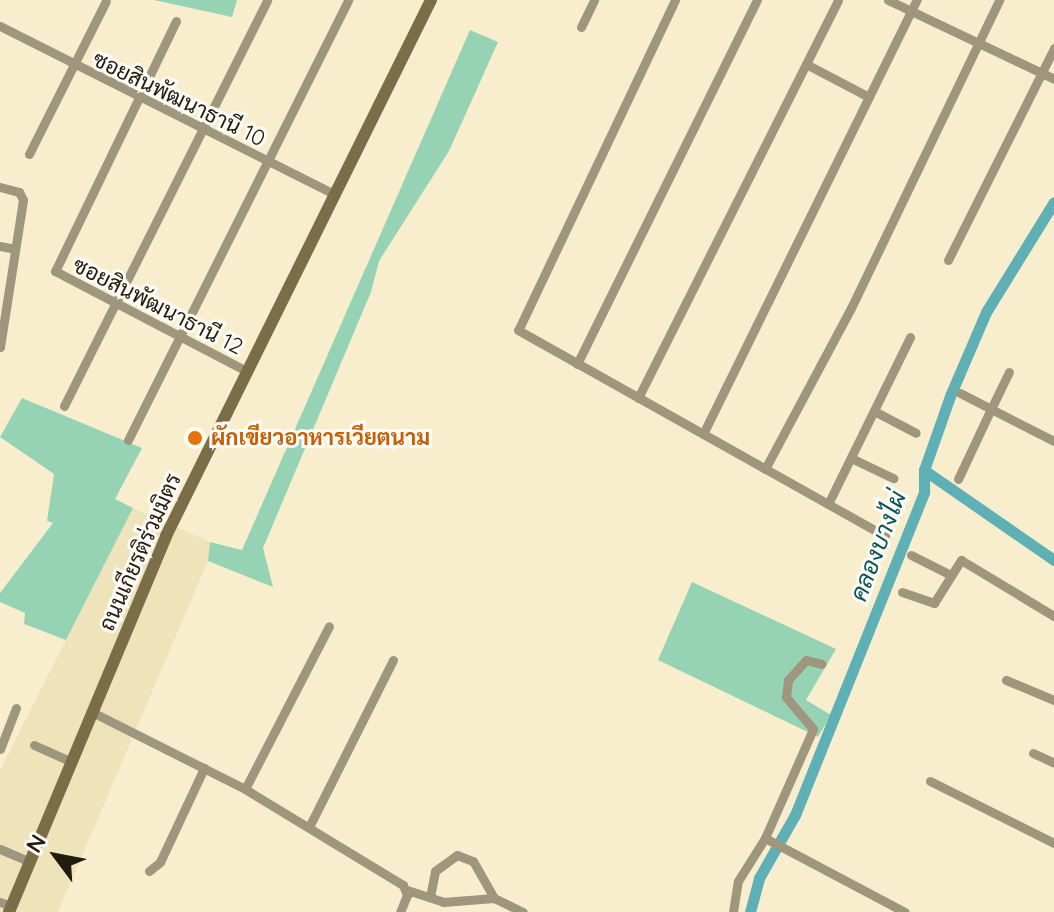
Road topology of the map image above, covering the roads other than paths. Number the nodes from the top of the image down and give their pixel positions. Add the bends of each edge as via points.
1 (267, 0) edge
2 (348, 0) edge
3 (431, 0) edge
4 (594, 0) edge
5 (675, 0) edge
6 (757, 0) edge
7 (838, 0) edge
8 (888, 0) edge
9 (917, 0) edge
10 (999, 0) edge
11 (106, 1) edge
12 (911, 12) junction
13 (176, 21) dead end
14 (0, 26) edge
15 (581, 27) dead end
16 (977, 43) junction
17 (1054, 48) edge
18 (806, 64) junction
19 (75, 67) junction
20 (1041, 73) junction
21 (1054, 79) edge
22 (869, 97) junction
23 (139, 98) junction
24 (203, 129) junction
25 (29, 154) dead end
26 (267, 162) junction
27 (0, 187) edge
28 (334, 194) junction
29 (0, 246) edge
30 (15, 249) junction
31 (948, 260) dead end
32 (4, 302) edge
33 (115, 305) junction
34 (179, 337) junction
35 (910, 337) dead end
36 (0, 347) edge
37 (577, 364) junction
38 (246, 371) junction
39 (1009, 372) dead end
40 (960, 393) dead end
41 (638, 398) junction
42 (64, 406) dead end
43 (991, 409) junction
44 (874, 411) junction
45 (916, 433) dead end
46 (703, 434) junction
47 (128, 440) dead end
48 (1054, 441) edge
49 (851, 458) junction
50 (765, 469) junction
51 (893, 478) dead end
52 (958, 479) dead end
53 (828, 504) junction
54 (885, 536) dead end
55 (911, 555) dead end
56 (951, 575) junction
57 (902, 592) dead end
58 (1054, 616) edge
59 (329, 626) dead end
60 (393, 660) dead end
61 (822, 664) dead end
62 (1006, 680) dead end
63 (1054, 700) edge
64 (16, 708) dead end
65 (92, 712) junction
66 (34, 745) dead end
67 (0, 749) edge
68 (1033, 753) dead end
69 (72, 762) junction
70 (1054, 763) edge
71 (204, 768) junction
72 (930, 781) dead end
73 (245, 789) junction
74 (309, 827) junction
75 (768, 839) junction
76 (1054, 843) edge
77 (0, 849) edge
78 (30, 862) junction
79 (149, 871) dead end
80 (407, 890) junction
81 (430, 897) junction
82 (494, 898) junction
83 (7, 907) edge
84 (400, 912) edge
85 (523, 912) edge
86 (733, 912) edge
87 (905, 912) edge

1 - 24 street
2 - 26 street
3 - 28 street, ถนนเกียรติร่วมมิตร
4 - 15 street
5 - 37 street via 518,322 524,335
6 - 37 street
7 - 18 street
8 - 12 street
9 - 12 street
10 - 16 street
11 - 19 street
12 - 16 street
12 - 22 street
13 - 23 street
14 - 19 street, ซอยสินพัฒนาธานี 10
16 - 20 street
16 - 50 street via 851,308
17 - 20 street
18 - 22 street
18 - 41 street
19 - 23 street, ซอยสินพัฒนาธานี 10
19 - 25 street
20 - 21 street
20 - 31 street
22 - 46 street
23 - 24 street, ซอยสินพัฒนาธานี 10
23 - 33 street, ซอยสินพัฒนาธานี 12 via 55,271
24 - 26 street, ซอยสินพัฒนาธานี 10
24 - 33 street
26 - 28 street, ซอยสินพัฒนาธานี 10
26 - 34 street
27 - 30 street via 22,195
28 - 38 street, ถนนเกียรติร่วมมิตร
29 - 30 street
30 - 32 street
32 - 36 street
33 - 34 street, ซอยสินพัฒนาธานี 12
33 - 42 street
34 - 38 street, ซอยสินพัฒนาธานี 12
34 - 47 street
35 - 44 street
37 - 41 street
38 - 65 street, ถนนเกียรติร่วมมิตร via 166,536
39 - 43 street
40 - 43 street
41 - 46 street
43 - 48 street
43 - 52 street
44 - 45 street
44 - 49 street
46 - 50 street
49 - 51 street
49 - 53 street
50 - 53 street
53 - 54 street
55 - 56 street
56 - 57 street via 934,603
56 - 58 street via 961,560
59 - 73 street
60 - 74 street
61 - 75 street via 806,660 788,680 786,697 813,729
62 - 63 street
64 - 67 street
65 - 69 street, ถนนเกียรติร่วมมิตร
65 - 71 street
66 - 69 street
68 - 70 street
69 - 78 street, ถนนเกียรติร่วมมิตร
71 - 73 street
71 - 79 street via 160,862
72 - 76 street
73 - 74 street
74 - 80 street
75 - 86 street via 738,881
75 - 87 street
77 - 78 street
78 - 83 street, ถนนเกียรติร่วมมิตร
80 - 81 street
80 - 84 street
81 - 82 street via 454,903
81 - 82 street via 435,871 457,855 473,861
82 - 85 street

